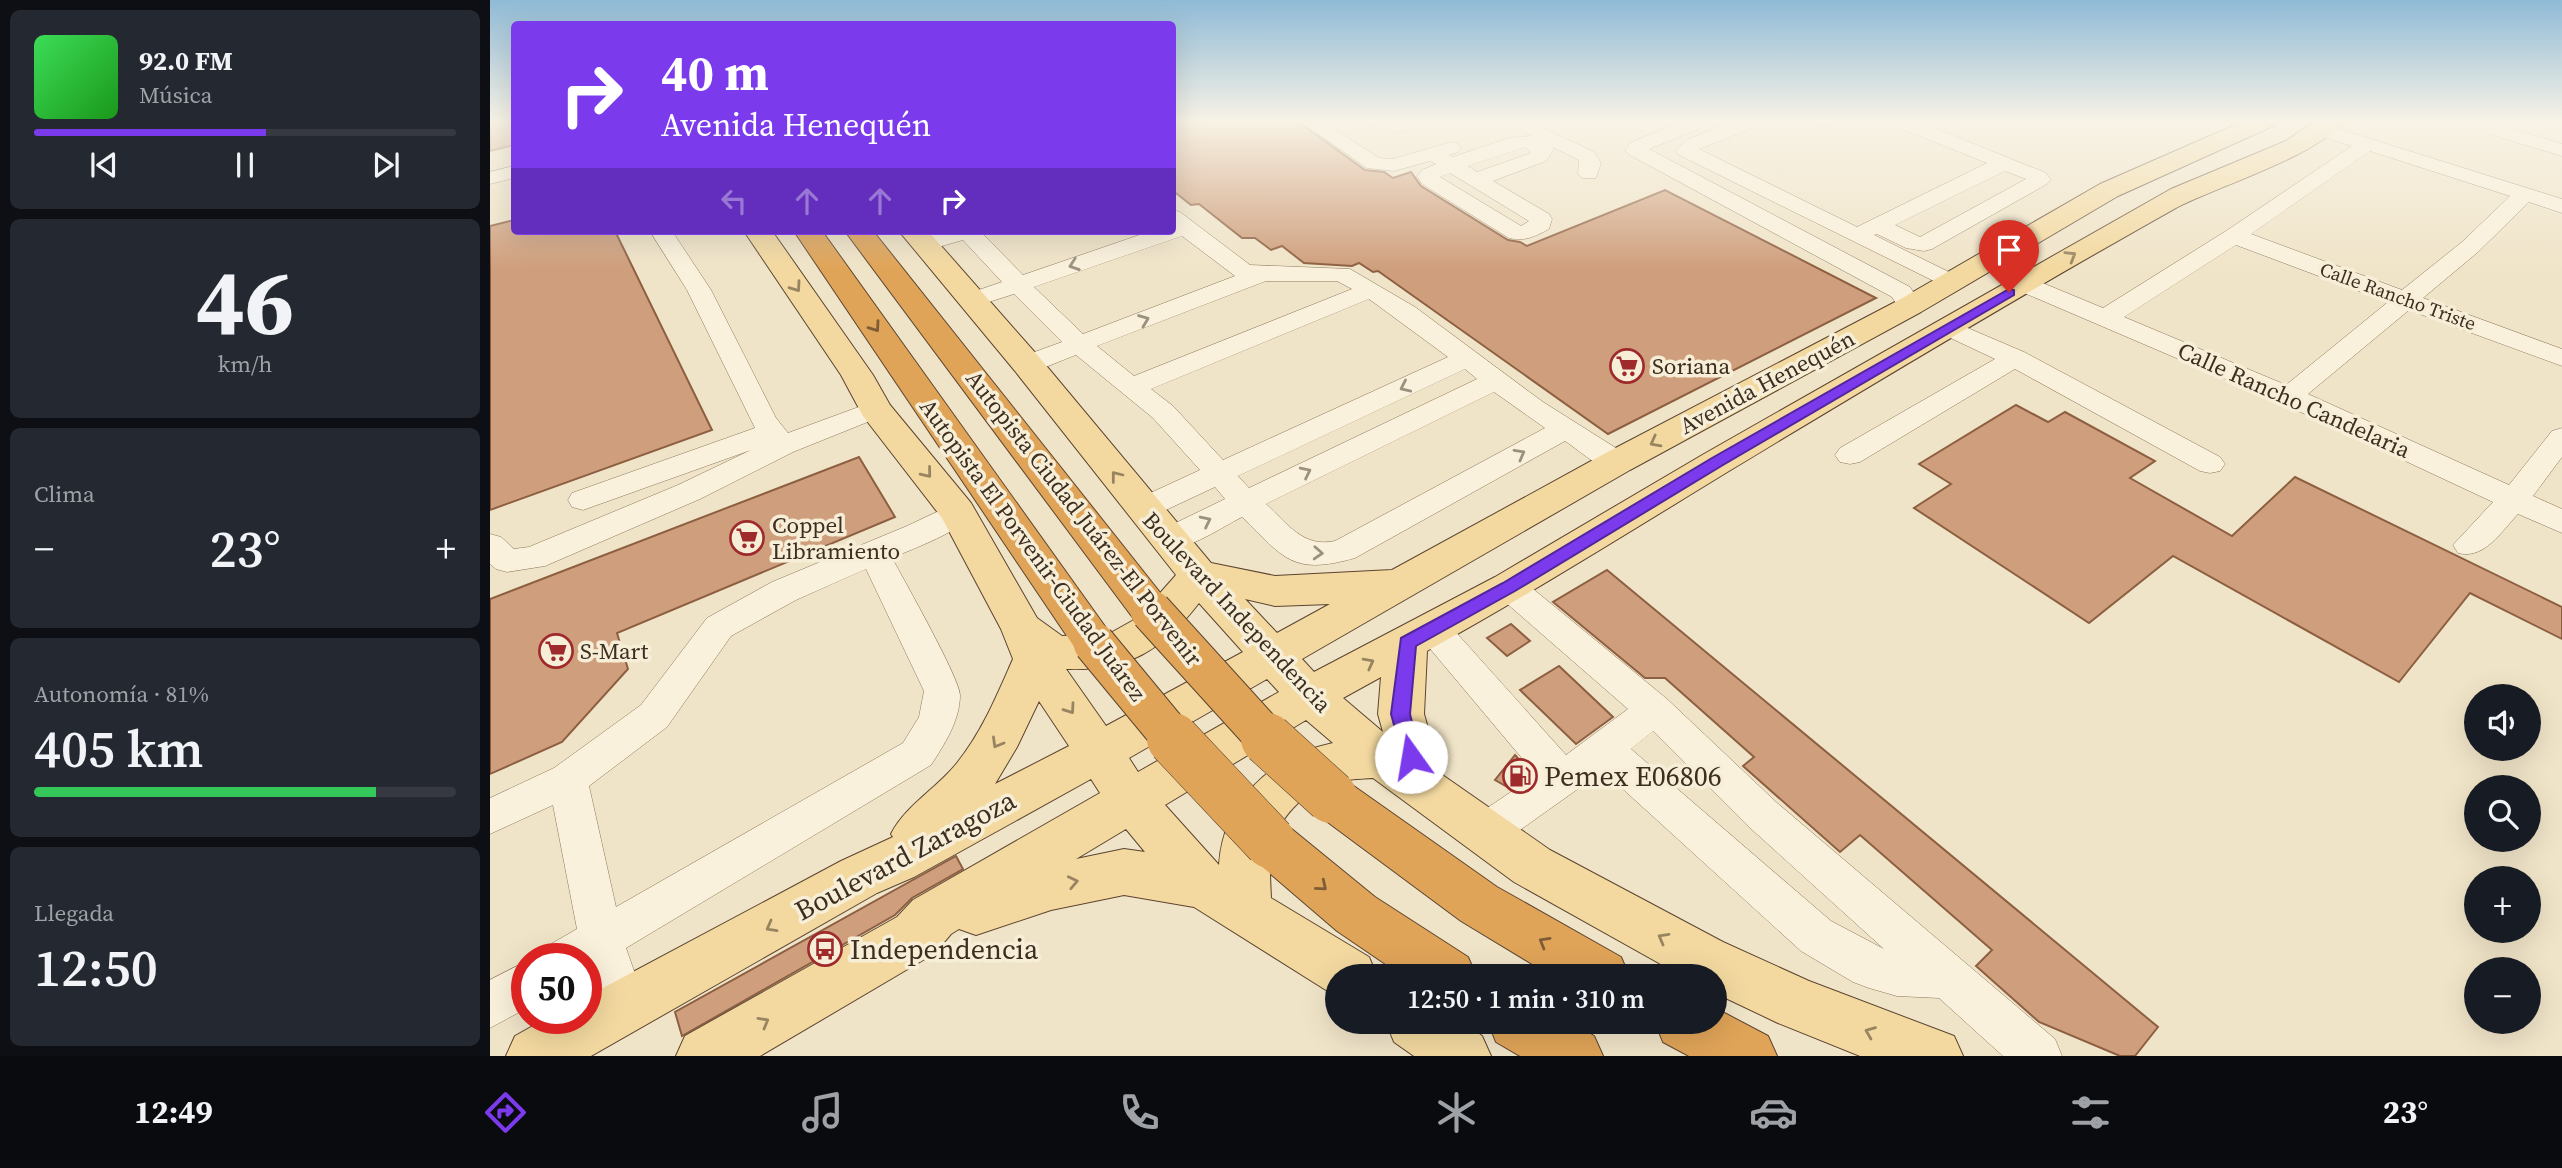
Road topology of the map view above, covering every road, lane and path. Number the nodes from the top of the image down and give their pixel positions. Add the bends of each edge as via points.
1 (1440, 170) edge
2 (1461, 170) edge
3 (1502, 170) edge
4 (1590, 170) edge
5 (1673, 170) edge
6 (1724, 170) edge
7 (1989, 170) edge
8 (2022, 170) edge
9 (2154, 170) edge
10 (2242, 170) edge
11 (2329, 170) edge
12 (2448, 170) edge
13 (511, 173) edge
14 (1589, 174) dead end
15 (490, 178) edge
16 (1477, 179) junction
17 (2109, 190) junction
18 (511, 191) edge
19 (2525, 194) junction
20 (490, 195) edge
21 (2562, 206) edge
22 (2155, 208) junction
23 (1179, 222) edge
24 (1876, 225) junction
25 (664, 235) edge
26 (761, 235) edge
27 (811, 235) edge
28 (862, 235) edge
29 (972, 235) edge
30 (1145, 235) edge
31 (1854, 236) junction
32 (2234, 236) junction
33 (918, 237) edge
34 (1263, 274) junction
35 (1950, 282) junction
36 (1017, 284) junction
37 (2024, 284) junction
38 (1371, 290) junction
39 (2405, 298) junction
40 (973, 300) junction
41 (1910, 306) junction
42 (2107, 317) junction
43 (1949, 328) junction
44 (1080, 344) junction
45 (1467, 358) junction
46 (2015, 358) junction
47 (2562, 358) edge
48 (1027, 364) junction
49 (1496, 380) junction
50 (1131, 387) junction
51 (2289, 396) junction
52 (876, 409) junction
53 (1565, 429) junction
54 (2562, 437) edge
55 (777, 439) junction
56 (1850, 455) dead end
57 (1617, 462) junction
58 (2210, 464) dead end
59 (1220, 474) junction
60 (583, 500) dead end
61 (2514, 500) junction
62 (1245, 502) junction
63 (1142, 509) junction
64 (958, 512) junction
65 (2562, 522) edge
66 (1168, 540) junction
67 (1479, 540) junction
68 (490, 545) edge
69 (2469, 545) dead end
70 (873, 551) junction
71 (1546, 564) junction
72 (1198, 575) junction
73 (1403, 581) junction
74 (1509, 587) junction
75 (1420, 636) junction
76 (1029, 644) junction
77 (1275, 655) junction
78 (1309, 695) junction
79 (1654, 709) junction
80 (1605, 749) junction
81 (1099, 752) junction
82 (1401, 771) junction
83 (1562, 778) junction
84 (568, 780) junction
85 (1130, 800) junction
86 (490, 817) edge
87 (1485, 832) junction
88 (859, 877) junction
89 (1225, 898) junction
90 (916, 935) junction
91 (583, 943) edge
92 (594, 943) edge
93 (1331, 964) edge
94 (1431, 964) edge
95 (1582, 964) edge
96 (602, 976) edge
97 (1948, 977) junction
98 (511, 993) edge
99 (490, 1005) edge
100 (624, 1008) junction
101 (1431, 1034) edge
102 (1536, 1034) edge
103 (1706, 1034) edge
104 (535, 1056) edge
105 (705, 1056) edge
106 (1462, 1056) edge
107 (1574, 1056) edge
108 (1748, 1056) edge
109 (1934, 1056) edge
110 (2038, 1056) edge

1 - 16 street via 1428,178 1517,233 1527,232 1542,220
2 - 16 street
3 - 16 street
4 - 14 street
5 - 41 street via 1902,292
6 - 31 street
7 - 24 street
8 - 24 street via 2040,180 1924,244
9 - 17 main road, Avenida Henequén
10 - 22 main road, Avenida Henequén
11 - 32 street
12 - 19 street
13 - 15 street
17 - 22 main road
17 - 35 main road, Avenida Henequén
18 - 20 street
19 - 21 street
19 - 39 street via 2470,247
37 -> 22 main road, Avenida Henequén
23 - 34 street via 1243,271
24 - 31 street
25 - 55 street via 699,290
26 -> 52 main road
27 -> 94 highway, Autopista El Porvenir-Ciudad Juárez, bridge via 1094,643 1167,733 1270,842 1356,914
95 -> 28 highway, Autopista Ciudad Juárez-El Porvenir, bridge via 1479,904 1363,822 1277,750 1151,611
29 - 36 street
30 -> 36 street
31 - 35 street
32 - 39 street, Calle Rancho Triste
32 - 42 street
33 - 40 main road, Boulevard Independencia
34 - 38 street via 1342,274
44 -> 34 street
35 - 41 main road, Avenida Henequén
36 - 40 street
36 - 44 street
37 - 42 street, Calle Rancho Candelaria
37 - 43 main road, Avenida Henequén
38 - 45 street
38 - 50 street
39 - 47 street, Calle Rancho Triste
39 - 51 street
40 - 48 main road, Boulevard Independencia
41 - 43 main road
41 -> 57 main road, Avenida Henequén
42 - 51 street, Calle Rancho Candelaria
43 - 46 street
43 - 71 main road, Avenida Henequén
44 - 48 street
44 - 50 street
45 - 49 street
45 -> 59 street
46 - 56 street
46 - 58 street
63 -> 48 main road, Boulevard Independencia
49 - 53 street
62 -> 49 street
50 - 59 street via 1163,412
51 - 61 street, Calle Rancho Candelaria
52 - 55 street
52 -> 64 main road
53 - 57 street
62 -> 53 street via 1297,551 1323,555 1344,550
54 - 61 street
55 - 60 street
55 - 68 street via 689,492 534,558 508,561
57 - 67 main road, Avenida Henequén
57 - 71 main road via 1624,473 1623,488 1561,539
59 - 62 street
59 - 63 street
61 - 65 street, Calle Rancho Candelaria
61 - 69 street
66 -> 62 street
63 - 66 main road, Boulevard Independencia
64 - 70 street
64 - 76 main road
66 - 72 main road, Boulevard Independencia
67 - 73 main road, Avenida Henequén
67 - 74 main road via 1476,561
70 - 84 street via 784,591 719,627 654,716
70 - 92 street via 942,691 942,709 928,739 917,754
71 - 74 main road, Avenida Henequén
72 - 73 main road via 1275,591
72 - 76 main road via 1172,611 1120,649 1090,655
72 - 77 main road, Boulevard Independencia
73 - 77 main road, Avenida Henequén
74 - 75 main road, Avenida Henequén
74 - 79 street
78 -> 75 main road, Avenida Henequén
75 - 82 main road via 1401,714
75 - 83 street
76 -> 81 main road
76 -> 88 main road via 996,748 969,784 930,822
77 - 78 main road, Boulevard Independencia
77 - 81 main road, Boulevard Zaragoza
78 - 82 main road, Boulevard Independencia
78 - 85 main road
79 - 80 street
79 - 97 street via 1762,814
80 - 83 street
80 - 97 street via 1816,936 1868,967
81 - 85 main road
81 - 88 main road, Boulevard Zaragoza
82 - 87 main road, Boulevard Independencia
82 - 89 main road via 1328,764 1287,784 1264,807 1250,830
83 - 87 street
84 - 86 street
84 - 91 street
85 - 89 main road
85 - 90 main road via 932,917
109 -> 87 main road, Boulevard Independencia via 1798,1004 1704,960 1532,866
88 -> 100 main road, Boulevard Zaragoza
90 -> 89 main road via 1051,887 1124,872
89 - 93 main road
105 -> 90 main road
96 - 100 street
97 - 110 street
98 - 99 street
100 - 104 main road, Boulevard Zaragoza
101 - 106 main road
102 - 107 highway
103 - 108 highway

